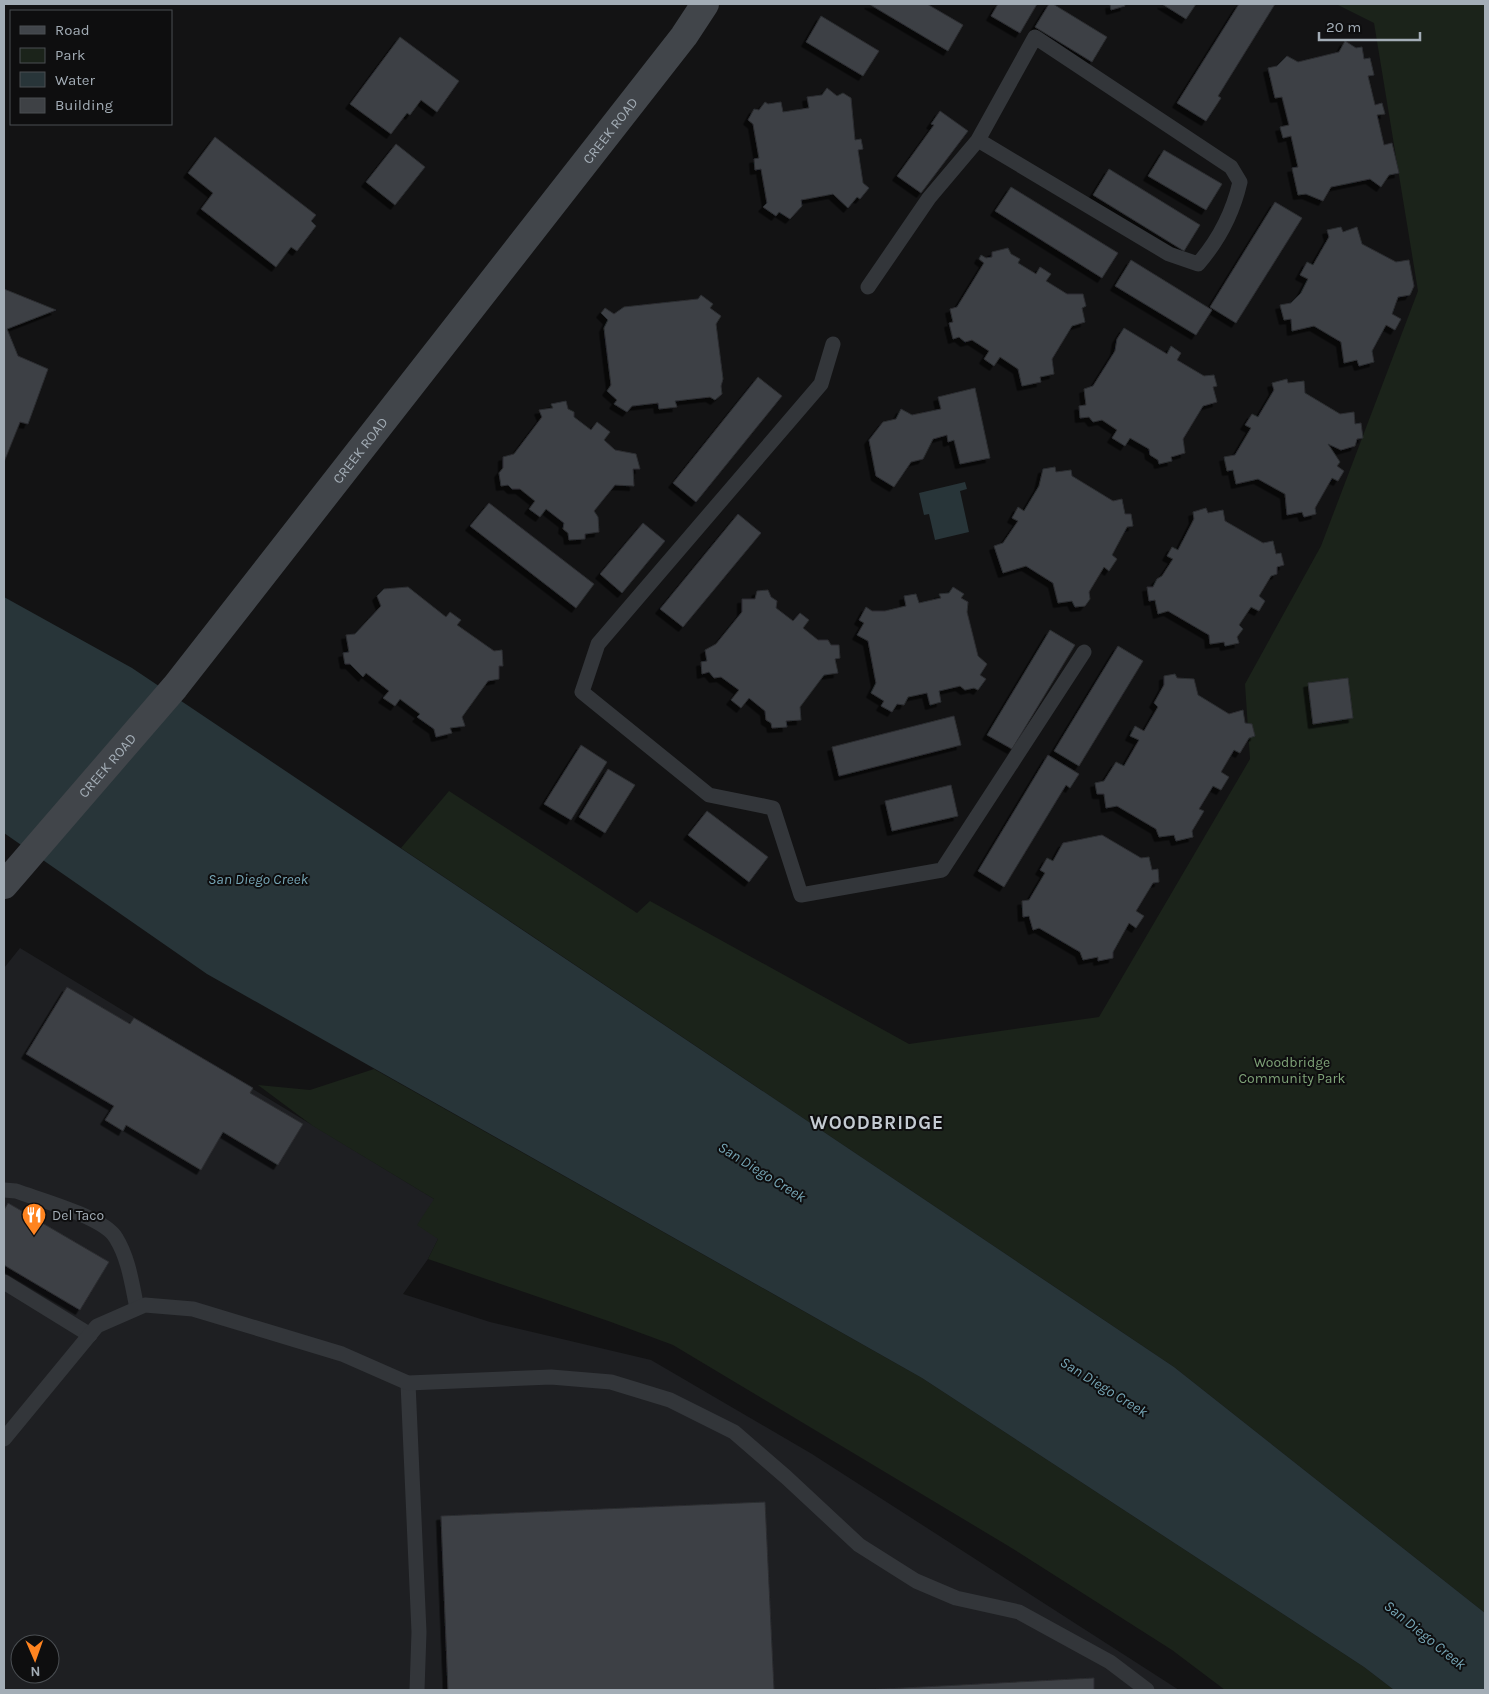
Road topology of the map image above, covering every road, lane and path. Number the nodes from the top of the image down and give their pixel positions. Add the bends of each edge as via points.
1 (705, 4) edge
2 (978, 140) junction
3 (868, 287) dead end
4 (833, 344) dead end
5 (1084, 652) dead end
6 (8, 881) edge
7 (4, 1190) edge
8 (4, 1282) edge
9 (137, 1308) junction
10 (90, 1335) junction
11 (408, 1383) junction
12 (4, 1439) edge
13 (417, 1690) edge
14 (1147, 1690) edge

1 - 6 street, CREEK ROAD via 684,36 175,687
2 - 2 lane via 1169,254 1198,264 1211,250 1236,203 1240,182 1230,167 1035,37
2 - 3 lane via 930,198
4 - 5 lane via 821,384 598,644 582,692 709,795 773,808 801,896 942,870
7 - 9 lane via 16,1191 106,1227 116,1237 124,1255
8 - 10 lane
9 - 10 lane via 97,1326
9 - 11 lane via 145,1305 193,1308 342,1354
10 - 12 lane
11 - 13 lane via 419,1632
11 - 14 lane via 551,1377 611,1382 670,1400 734,1432 859,1545 916,1581 956,1598 1019,1612 1110,1662

